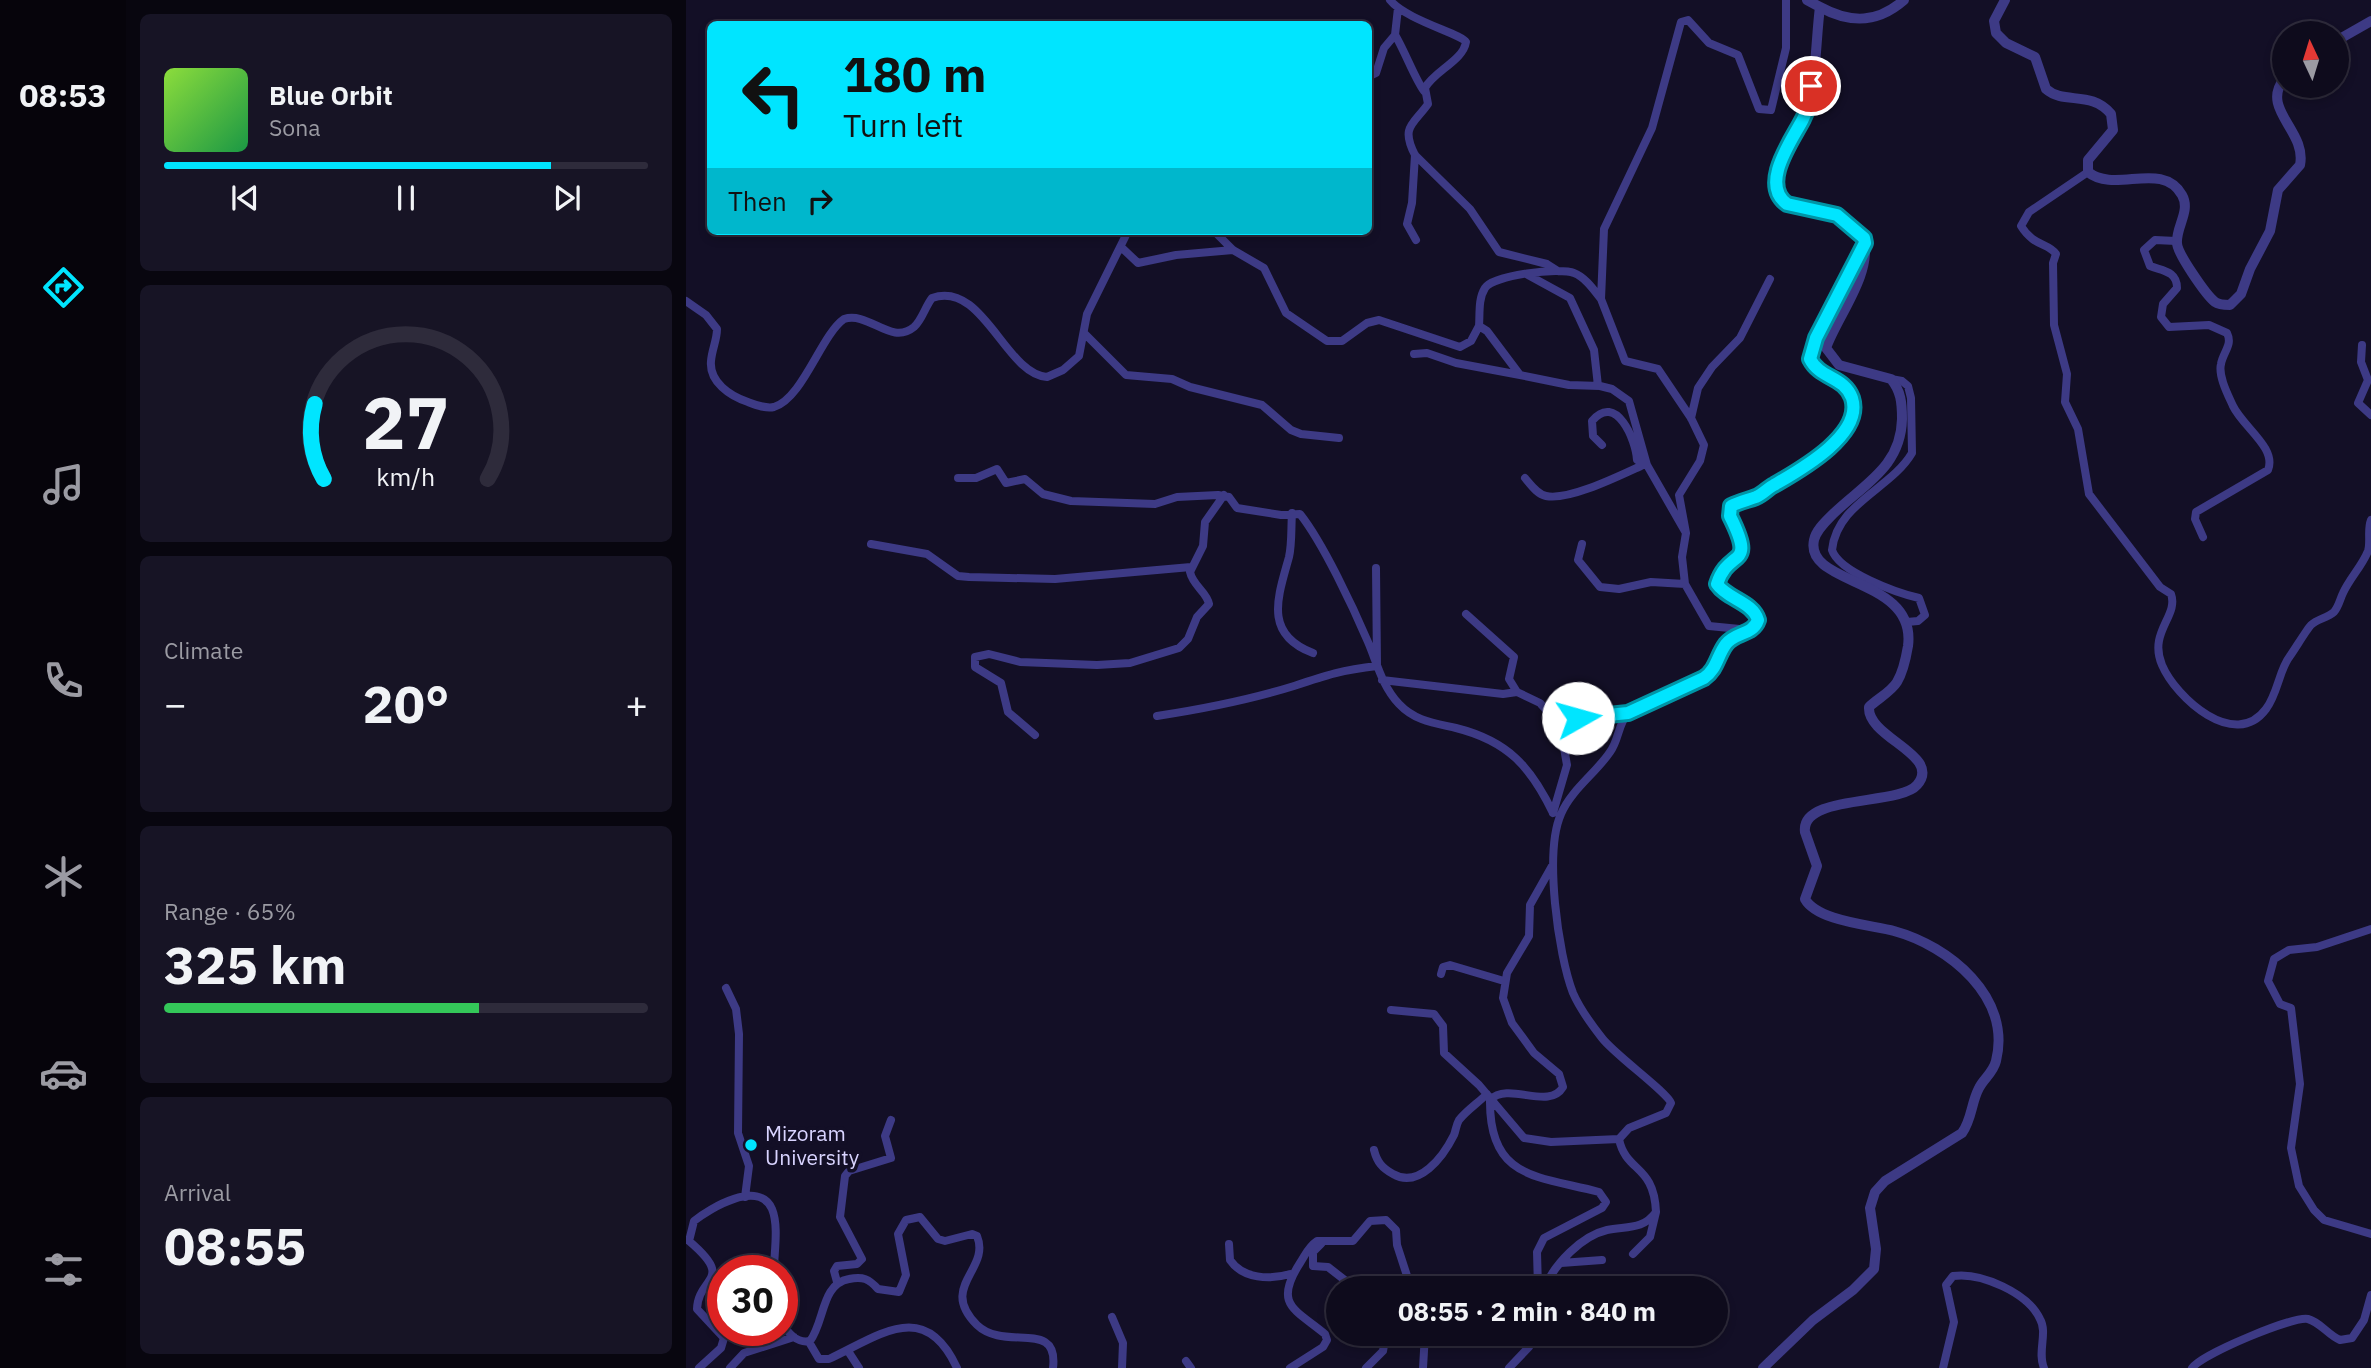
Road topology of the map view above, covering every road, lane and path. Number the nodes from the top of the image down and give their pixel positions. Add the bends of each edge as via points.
1 (1390, 0) edge
2 (1786, 0) edge
3 (1807, 0) edge
4 (1904, 0) edge
5 (2005, 0) edge
6 (1821, 4) edge
7 (1398, 8) junction
8 (2371, 21) edge
9 (2349, 34) edge
10 (1395, 35) junction
11 (1372, 75) edge
12 (1425, 92) junction
13 (2276, 98) edge
14 (1415, 155) junction
15 (2088, 172) junction
16 (1126, 235) edge
17 (1218, 235) edge
18 (1416, 240) dead end
19 (2176, 241) junction
20 (1865, 243) junction
21 (1121, 247) junction
22 (1233, 250) junction
23 (1558, 271) junction
24 (1528, 275) junction
25 (1770, 279) dead end
26 (1601, 299) junction
27 (686, 301) edge
28 (1479, 326) junction
29 (1084, 333) junction
30 (2362, 345) dead end
31 (1415, 354) dead end
32 (1520, 375) junction
33 (1891, 379) junction
34 (1598, 386) junction
35 (2371, 415) edge
36 (1691, 418) junction
37 (1339, 438) dead end
38 (1602, 445) dead end
39 (1645, 465) junction
40 (958, 478) dead end
41 (1525, 478) dead end
42 (1224, 495) junction
43 (1292, 513) junction
44 (2371, 520) edge
45 (1686, 533) junction
46 (2203, 537) dead end
47 (871, 544) dead end
48 (1581, 544) dead end
49 (1192, 568) junction
50 (1376, 568) dead end
51 (1685, 584) junction
52 (1466, 614) dead end
53 (1907, 622) junction
54 (1750, 630) junction
55 (1313, 653) dead end
56 (1377, 666) junction
57 (1382, 680) junction
58 (1517, 692) junction
59 (1628, 713) junction
60 (1157, 716) dead end
61 (1552, 723) junction
62 (1035, 735) dead end
63 (1553, 813) junction
64 (1557, 825) junction
65 (1552, 866) junction
66 (2371, 929) edge
67 (1441, 974) dead end
68 (1504, 981) junction
69 (726, 988) dead end
70 (1391, 1010) dead end
71 (1489, 1096) junction
72 (891, 1119) dead end
73 (1619, 1139) junction
74 (1374, 1150) dead end
75 (745, 1197) junction
76 (1656, 1212) junction
77 (2371, 1234) edge
78 (687, 1240) edge
79 (1338, 1241) junction
80 (1229, 1244) dead end
81 (1633, 1254) dead end
82 (774, 1255) edge
83 (1602, 1260) dead end
84 (1561, 1263) junction
85 (1290, 1274) junction
86 (1340, 1276) edge
87 (1407, 1276) edge
88 (1538, 1276) edge
89 (1552, 1276) edge
90 (837, 1282) junction
91 (2371, 1295) edge
92 (1112, 1317) dead end
93 (798, 1338) edge
94 (809, 1342) junction
95 (766, 1346) edge
96 (1382, 1346) edge
97 (1424, 1346) edge
98 (1529, 1346) edge
99 (848, 1350) junction
100 (699, 1368) edge
101 (730, 1368) edge
102 (859, 1368) edge
103 (957, 1368) edge
104 (1053, 1368) edge
105 (1122, 1368) edge
106 (1290, 1368) edge
107 (1366, 1368) edge
108 (1423, 1368) edge
109 (1509, 1368) edge
110 (1763, 1368) edge
111 (1943, 1368) edge
112 (2044, 1368) edge
113 (2192, 1368) edge

1 - 7 street
2 - 26 street via 1785,55 1771,110 1759,109 1738,55 1709,43 1688,20 1679,25 1653,128 1606,221
3 - 6 street
4 - 6 street via 1884,15 1866,20 1842,17
5 - 15 street via 1994,21 1996,33 2035,57 2046,89 2094,100 2111,114 2113,130 2088,160
6 - 20 street via 1809,105 1785,150 1778,173 1779,192 1783,201 1794,206 1821,209 1843,218
7 - 10 street
7 - 12 street via 1432,28 1461,35 1466,42 1461,53 1429,80
8 - 9 street
10 - 11 street
10 - 12 street
12 - 14 street via 1428,104 1409,127
13 - 19 street via 2299,141 2300,164 2278,190 2270,231 2234,303 2214,302 2181,256
14 - 18 street via 1407,224
14 - 23 street via 1470,209 1499,252
15 - 19 street via 2097,177 2170,181 2185,201
15 - 44 street via 2029,212 2021,226 2033,243 2052,248 2056,254 2054,325 2067,374 2065,402 2078,429 2089,494 2171,594 2171,613 2160,631 2160,656 2168,675 2195,705 2216,721 2239,726 2265,711 2289,657 2310,625 2337,608 2367,554
16 - 21 street
17 - 22 street
19 - 46 street via 2155,240 2144,250 2150,266 2171,272 2177,282 2163,304 2161,317 2169,327 2209,326 2227,333 2230,340 2220,365 2223,380 2238,416 2267,447 2270,458 2268,470 2196,512
20 - 33 street via 1858,277 1826,348 1839,365
20 - 54 street via 1816,338 1810,359 1819,372 1836,378 1849,392 1853,405 1846,428 1800,472 1729,511 1740,532 1741,551 1717,584 1754,611 1757,624
21 - 22 street via 1138,263
21 - 29 street via 1087,314
22 - 28 street via 1264,268 1286,313 1330,343 1379,320 1460,347 1471,341
23 - 24 street
23 - 26 street via 1575,273
24 - 28 street via 1492,281 1485,288
24 - 34 street via 1570,298 1594,350
25 - 36 street via 1740,338 1698,388
26 - 36 street via 1625,361 1658,369
27 - 29 street via 717,328 711,362 719,384 730,395 770,408 785,399 844,319 865,319 891,333 905,333 917,324 932,298 943,294 960,297 1003,340 1025,370 1039,376 1055,376 1073,362
28 - 32 street
29 - 37 street via 1126,375 1171,379 1262,405 1300,434
30 - 35 street via 2361,362 2368,380 2358,403
31 - 32 street
32 - 34 street
33 - 53 street via 1901,405 1897,452 1827,520 1813,546 1821,562 1893,602
33 - 53 street via 1902,381 1910,392 1912,453 1858,502 1840,526 1832,550 1861,575 1919,598 1925,615
34 - 39 street via 1629,401
36 - 45 street via 1704,449 1679,495
38 - 39 street via 1593,436 1591,424 1598,415 1611,412 1628,425 1637,460
39 - 41 street via 1600,484 1550,496
39 - 45 street
40 - 42 street via 976,478 997,469 1006,483 1024,479 1043,494 1071,501 1146,504
42 - 43 street via 1237,508
42 - 49 street via 1205,522 1203,545
43 - 55 street via 1289,556 1276,614 1284,635
43 - 56 street via 1300,514 1308,526
45 - 51 street via 1682,557
47 - 49 street via 927,554 958,576 969,577 1055,579
48 - 51 street via 1578,560 1600,587
49 - 62 street via 1192,581 1209,604 1197,617 1185,644 1174,651 1097,666 1020,662 989,654 975,657 975,667 1001,683 1008,712
50 - 56 street
51 - 54 street via 1709,626
52 - 58 street via 1514,657 1509,679
53 - 110 street via 1907,651 1900,674 1894,687 1869,707 1868,713 1877,728 1914,755 1921,778 1906,793 1833,806 1810,816 1805,832 1817,866 1805,899 1817,911 1909,936 1972,976 1993,1012 1997,1059 1978,1090 1962,1133 1875,1192 1870,1209 1876,1261 1869,1276
54 - 59 street via 1729,640 1704,678
56 - 57 street
56 - 60 street via 1325,674 1219,706
57 - 58 street
57 - 63 street via 1408,713 1471,733 1512,754 1538,783
58 - 61 street via 1540,703
59 - 61 street
59 - 64 street via 1615,745 1565,805
61 - 63 street via 1567,757
63 - 64 street
64 - 65 street
65 - 68 street via 1530,905 1529,936
65 - 73 street via 1567,974 1577,1002 1615,1054 1664,1092 1671,1103 1666,1113 1629,1128
66 - 77 street via 2282,953 2270,965 2268,981 2280,1004 2291,1008 2298,1052 2300,1084 2291,1148 2299,1186 2324,1220
67 - 68 street via 1443,967 1450,965
68 - 71 street via 1504,1005 1512,1023 1534,1053 1559,1074 1563,1087 1550,1097 1520,1093
69 - 75 street via 736,1009 739,1034 738,1133 749,1166
70 - 71 street via 1434,1014 1443,1026 1444,1053
71 - 73 street via 1519,1133 1532,1141
71 - 74 street via 1457,1122 1437,1162 1425,1172 1400,1178 1385,1170
71 - 88 street via 1497,1139 1513,1168 1599,1192 1605,1198 1602,1208 1552,1233 1539,1245
72 - 90 street via 885,1136 893,1154 889,1161 845,1176 840,1217 862,1259 837,1266
73 - 76 street via 1625,1154 1651,1182
75 - 78 street via 702,1214
75 - 82 street via 763,1199 772,1209
76 - 81 street via 1650,1237
76 - 84 street via 1640,1226 1591,1236
78 - 100 street via 703,1253 712,1270 697,1309 724,1338 721,1348
79 - 85 street via 1317,1241
79 - 86 street via 1316,1248 1311,1257 1313,1266 1328,1267
79 - 87 street via 1356,1240 1375,1219 1391,1223
80 - 85 street via 1230,1260 1245,1273 1272,1278
83 - 84 street
84 - 89 street
85 - 106 street via 1292,1308 1327,1340
90 - 94 street
90 - 104 street via 861,1277 878,1289 899,1292 906,1275 898,1234 913,1216 945,1241 972,1234 977,1236 980,1251 962,1289 963,1306 990,1334 1049,1342
91 - 113 street via 2364,1320 2352,1338 2340,1340 2314,1322 2297,1320 2222,1346
92 - 105 street via 1123,1343
93 - 94 street
94 - 99 street via 823,1360
95 - 101 street via 744,1353
96 - 107 street via 1379,1358
97 - 108 street
98 - 109 street
99 - 102 street
99 - 103 street via 911,1326 941,1340
111 - 112 street via 1954,1322 1946,1285 1953,1276 1961,1275 2003,1287 2040,1318

